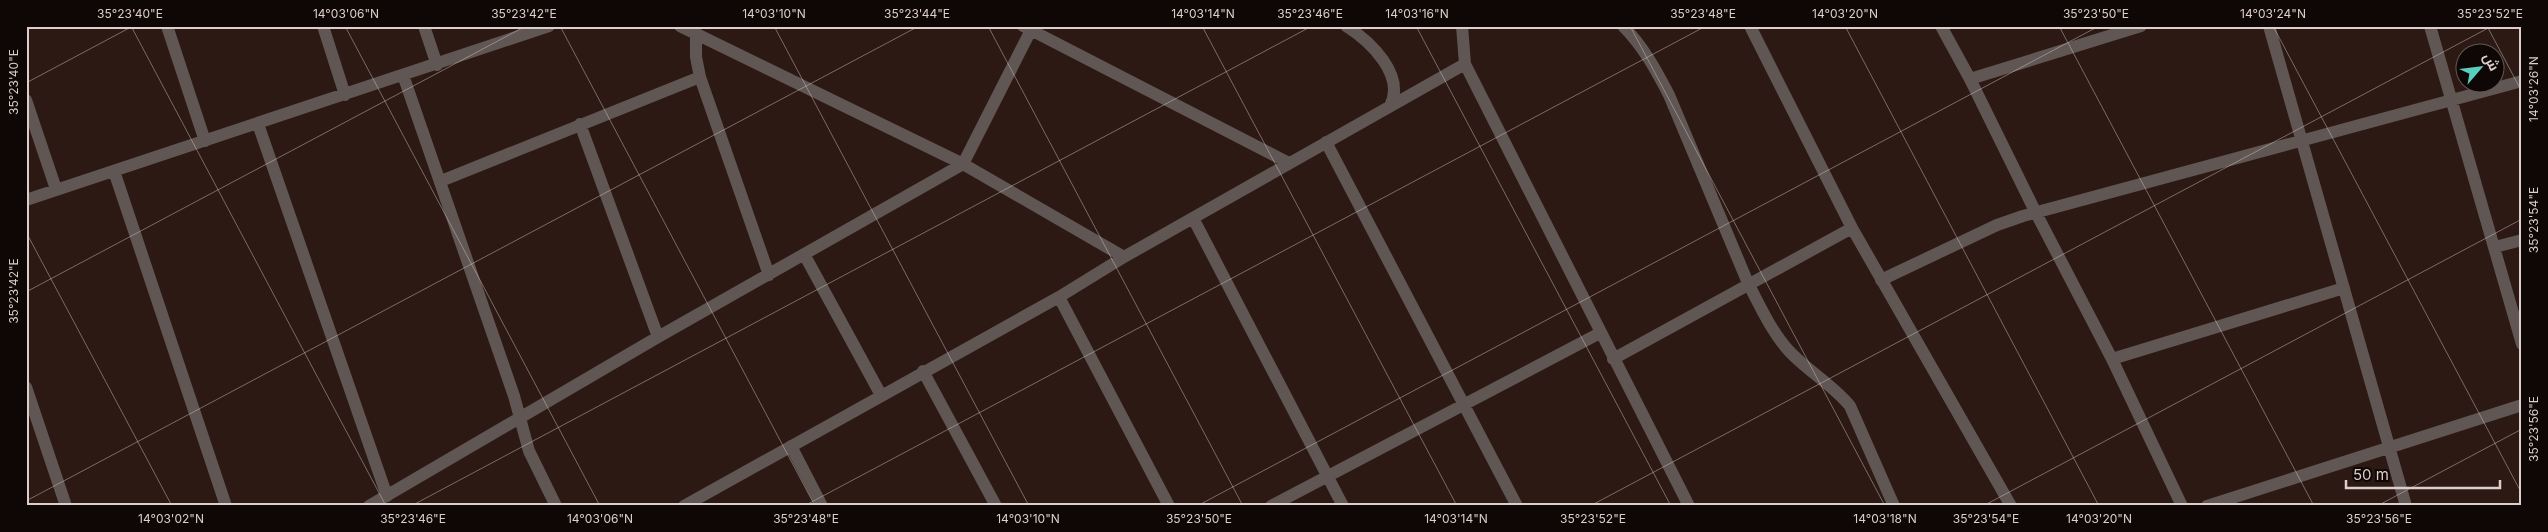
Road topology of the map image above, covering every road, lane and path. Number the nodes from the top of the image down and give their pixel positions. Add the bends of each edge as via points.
1 (167, 26) edge
2 (323, 26) edge
3 (424, 26) edge
4 (549, 26) edge
5 (680, 26) edge
6 (1346, 26) edge
7 (1462, 26) edge
8 (1623, 26) edge
9 (1750, 26) edge
10 (1941, 26) edge
11 (2141, 26) edge
12 (2269, 26) edge
13 (2430, 26) edge
14 (1027, 28) edge
15 (696, 35) junction
16 (1465, 64) junction
17 (437, 65) junction
18 (403, 75) junction
19 (700, 77) junction
20 (1970, 79) junction
21 (2522, 80) edge
22 (345, 95) junction
23 (26, 100) edge
24 (2453, 101) junction
25 (1390, 106) junction
26 (258, 124) junction
27 (580, 124) junction
28 (2302, 140) junction
29 (205, 142) junction
30 (1326, 142) junction
31 (1289, 163) junction
32 (963, 164) junction
33 (114, 171) junction
34 (441, 181) junction
35 (56, 189) junction
36 (26, 200) edge
37 (2036, 213) junction
38 (1193, 218) junction
39 (1852, 228) junction
40 (2522, 240) edge
41 (2495, 247) junction
42 (804, 254) junction
43 (1124, 257) junction
44 (769, 275) junction
45 (1881, 280) junction
46 (1748, 283) junction
47 (2344, 288) junction
48 (1059, 297) junction
49 (1600, 333) junction
50 (658, 337) junction
51 (2522, 344) edge
52 (1613, 359) junction
53 (2112, 359) junction
54 (924, 371) junction
55 (26, 386) edge
56 (881, 395) junction
57 (1466, 404) junction
58 (2522, 405) edge
59 (519, 418) junction
60 (791, 446) junction
61 (2389, 446) junction
62 (1328, 476) junction
63 (386, 496) junction
64 (66, 506) edge
65 (226, 506) edge
66 (369, 506) edge
67 (556, 506) edge
68 (684, 506) edge
69 (822, 506) edge
70 (996, 506) edge
71 (1169, 506) edge
72 (1271, 506) edge
73 (1343, 506) edge
74 (1517, 506) edge
75 (1689, 506) edge
76 (1894, 506) edge
77 (2011, 506) edge
78 (2182, 506) edge
79 (2207, 506) edge
80 (2406, 506) edge

1 - 29 street
2 - 22 street
3 - 17 street
4 - 17 street
5 - 15 street
6 - 25 street via 1384,62 1394,86
7 - 16 street
8 - 46 street via 1655,67 1669,95
9 - 39 street
10 - 20 street
11 - 20 street
12 - 28 street
13 - 24 street
14 - 31 street
14 - 32 street
15 - 19 street
15 - 32 street
16 - 25 street
16 - 49 street
17 - 18 street
18 - 22 street
18 - 34 street
19 - 27 street
19 - 44 street
20 - 37 street
21 - 24 street
22 - 26 street
23 - 35 street
24 - 28 street
24 - 41 street
25 - 30 street
26 - 29 street
26 - 63 street
27 - 34 street
27 - 50 street
28 - 37 street
28 - 47 street
29 - 33 street
30 - 31 street
30 - 57 street
31 - 38 street
32 - 42 street
32 - 43 street
33 - 35 street
33 - 65 street
34 - 59 street
35 - 36 street
37 - 45 street via 1997,225
37 - 53 street
38 - 43 street
38 - 62 street
39 - 45 street
39 - 46 street
40 - 41 street
41 - 51 street
42 - 44 street
42 - 56 street
43 - 48 street
44 - 50 street
45 - 77 street
46 - 52 street
46 - 76 street via 1789,351 1842,396 1854,412
47 - 53 street
47 - 61 street
48 - 54 street
48 - 71 street
49 - 52 street
49 - 57 street
50 - 59 street
52 - 75 street
53 - 78 street
54 - 56 street
54 - 70 street
55 - 64 street
56 - 60 street
57 - 62 street
57 - 74 street
58 - 61 street
59 - 63 street
59 - 67 street via 534,462
60 - 68 street
60 - 69 street
61 - 79 street
61 - 80 street
62 - 72 street
62 - 73 street
63 - 66 street

